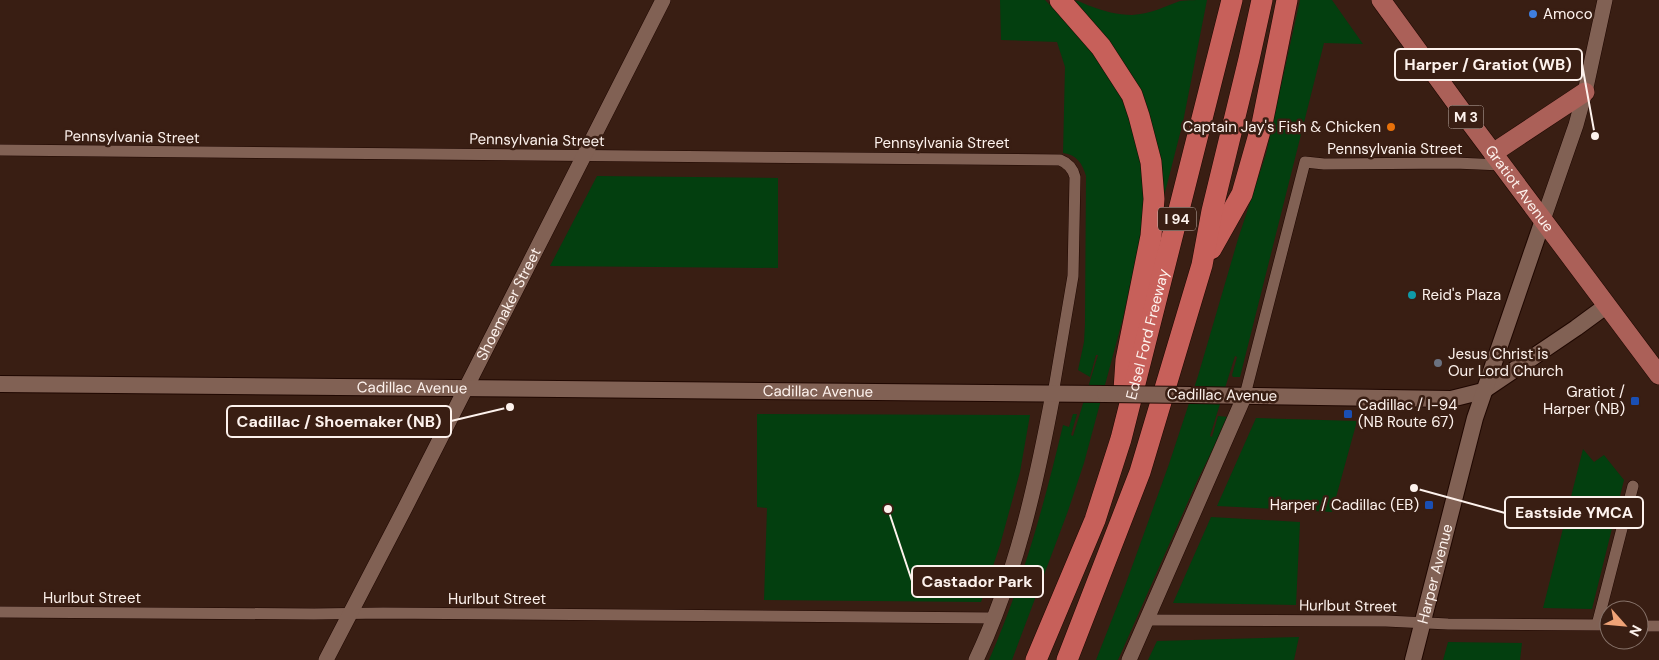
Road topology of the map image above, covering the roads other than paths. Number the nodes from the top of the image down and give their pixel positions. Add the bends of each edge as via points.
1 (663, 0) edge
2 (1060, 0) edge
3 (1232, 0) edge
4 (1262, 0) edge
5 (1287, 0) edge
6 (1381, 0) edge
7 (1605, 0) edge
8 (1585, 92) junction
9 (0, 150) edge
10 (584, 156) junction
11 (1498, 159) junction
12 (1543, 220) junction
13 (1202, 265) junction
14 (1606, 306) junction
15 (1659, 375) edge
16 (0, 384) edge
17 (466, 388) junction
18 (1483, 391) junction
19 (1053, 394) junction
20 (1245, 395) junction
21 (1121, 439) junction
22 (1633, 486) dead end
23 (1608, 600) edge
24 (0, 612) edge
25 (350, 614) junction
26 (994, 618) junction
27 (1147, 620) junction
28 (1423, 623) junction
29 (1599, 625) edge
30 (326, 660) edge
31 (976, 660) edge
32 (1036, 660) edge
33 (1067, 660) edge
34 (1130, 660) edge
35 (1414, 660) edge

1 - 10 street, Shoemaker Street
2 - 21 highway via 1101,47 1132,95 1151,162 1154,200 1151,236 1126,360
3 - 21 highway, Edsel Ford Freeway / I 94
4 - 13 highway, Edsel Ford Freeway / I 94
5 - 13 highway via 1262,124 1242,194
6 - 11 main road, Gratiot Avenue / M 3
7 - 8 street, Harper Avenue
8 - 11 main road
8 - 12 street, Harper Avenue
9 - 10 street, Pennsylvania Street
10 - 17 street, Shoemaker Street
10 - 19 street, Pennsylvania Street via 1056,159 1065,162 1075,177 1073,276
11 - 12 main road, Gratiot Avenue / M 3
11 - 20 street, Pennsylvania Street via 1454,164 1305,162
12 - 14 main road, Gratiot Avenue / M 3
12 - 18 main road, Harper Avenue
13 - 33 highway, Edsel Ford Freeway / I 94 via 1140,472
14 - 15 main road, Gratiot Avenue / M 3
14 - 18 main road, Cadillac Avenue
16 - 17 main road, Cadillac Avenue
17 - 19 main road, Cadillac Avenue
17 - 25 street, Shoemaker Street
18 - 20 main road, Cadillac Avenue via 1451,399
18 - 28 main road, Harper Avenue
19 - 20 main road, Cadillac Avenue, bridge
19 - 26 street via 1029,513
20 - 27 street
21 - 32 highway, Edsel Ford Freeway / I 94 via 1095,520
22 - 23 street
24 - 25 street, Hurlbut Street
25 - 26 street, Hurlbut Street
25 - 30 street, Shoemaker Street
26 - 31 street
27 - 28 street, Hurlbut Street
27 - 34 street
28 - 29 street, Hurlbut Street
28 - 35 main road, Harper Avenue

